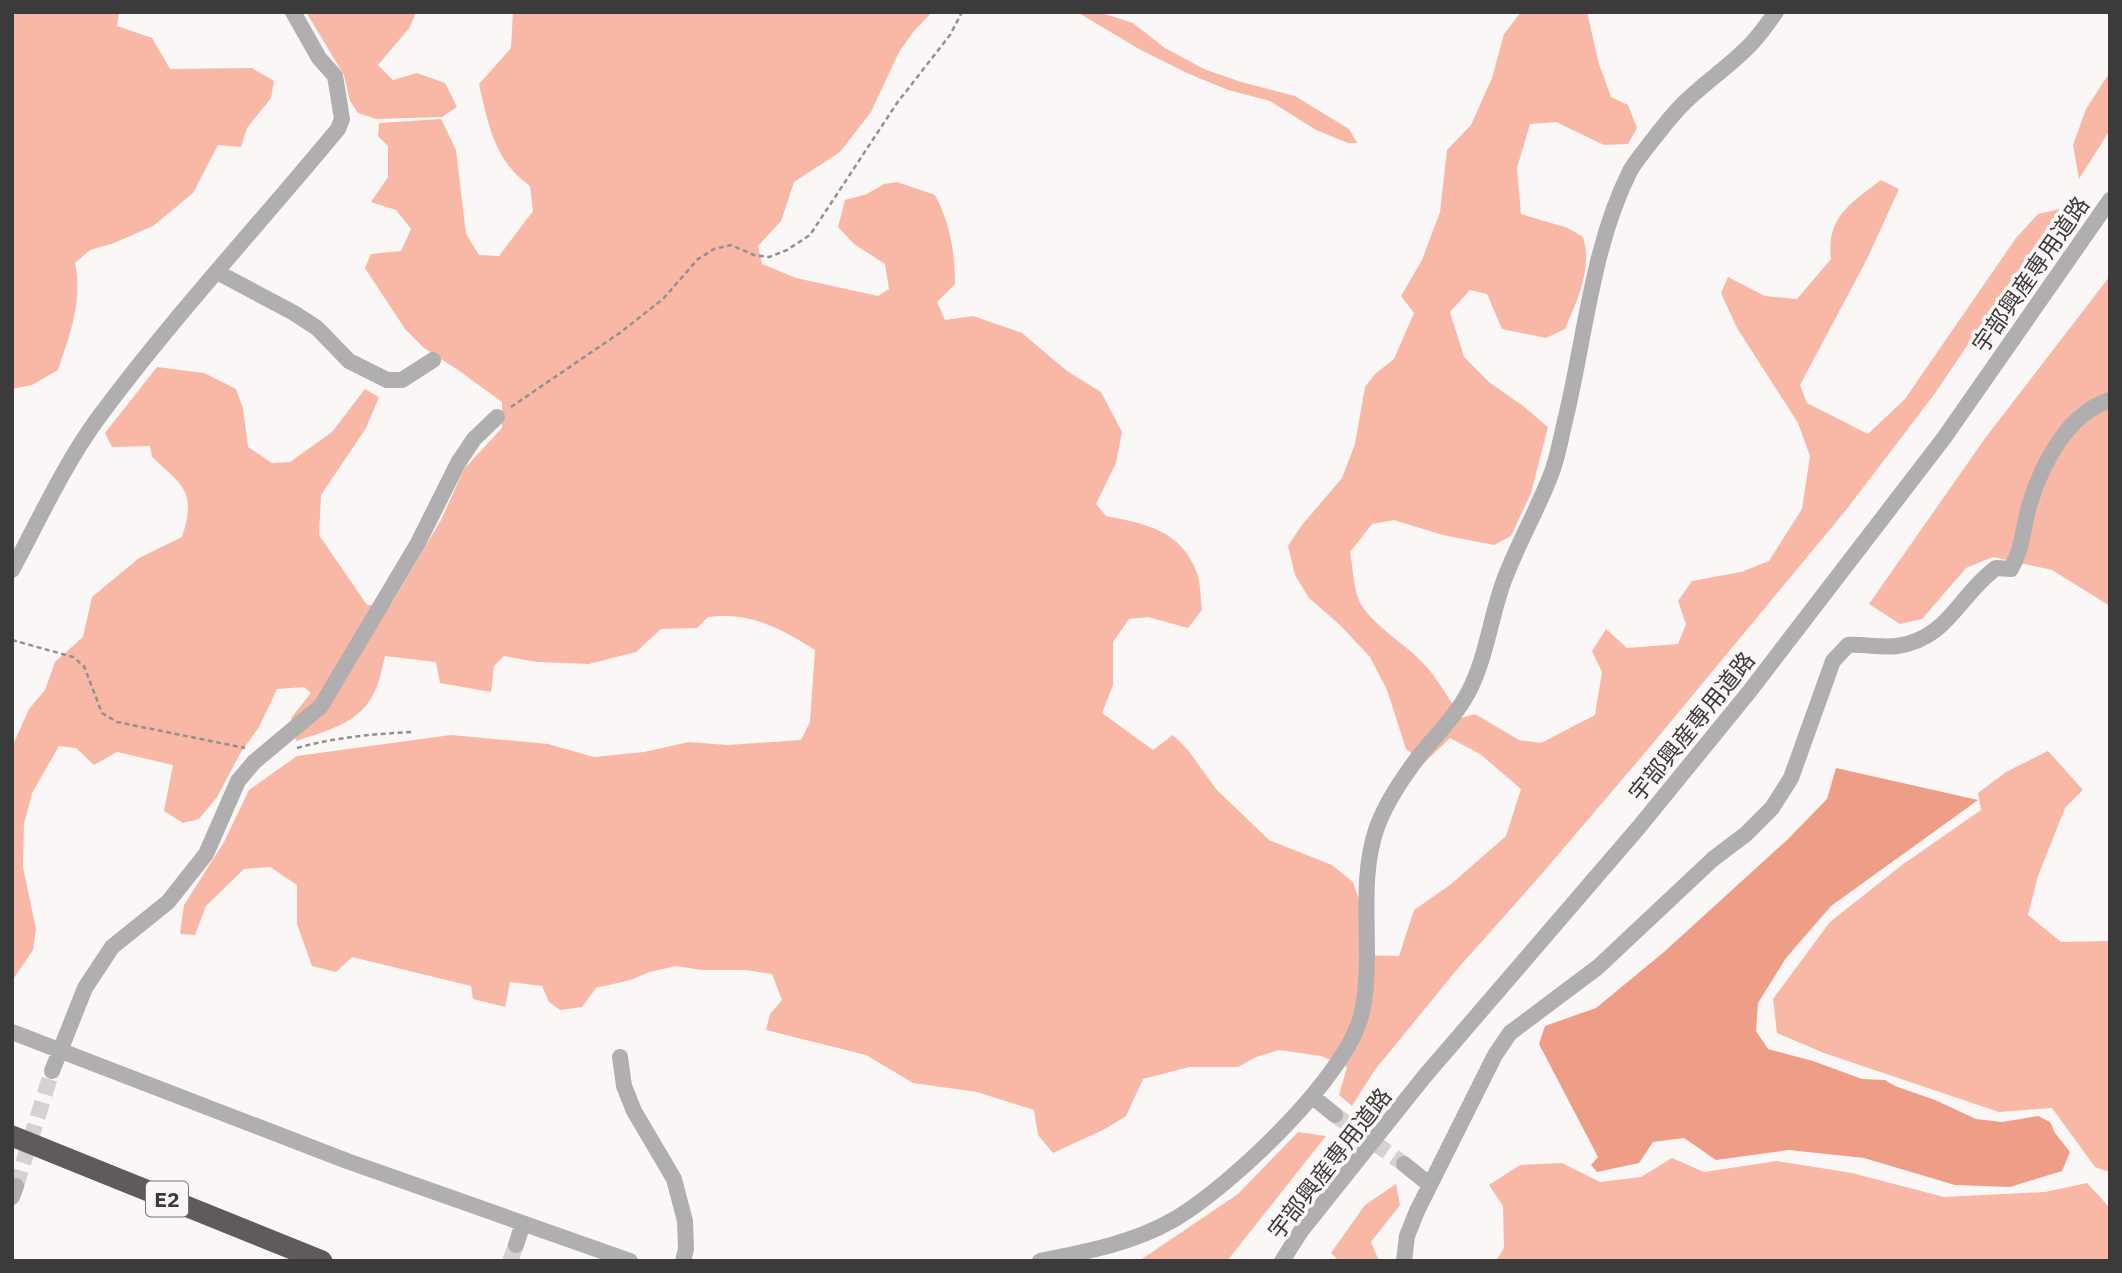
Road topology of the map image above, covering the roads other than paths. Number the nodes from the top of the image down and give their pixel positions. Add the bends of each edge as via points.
1 (293, 12) edge
2 (1776, 12) edge
3 (2110, 200) edge
4 (217, 272) junction
5 (433, 360) dead end
6 (2110, 400) edge
7 (497, 417) road end
8 (12, 570) edge
9 (12, 1032) edge
10 (58, 1051) junction
11 (620, 1057) dead end
12 (52, 1071) tunnel mouth
13 (1313, 1097) junction
14 (1335, 1115) tunnel mouth
15 (12, 1136) edge
16 (1404, 1164) tunnel mouth
17 (1430, 1185) junction
18 (523, 1223) junction
19 (516, 1245) tunnel mouth
20 (323, 1261) edge
21 (630, 1261) edge
22 (683, 1261) edge
23 (1041, 1261) edge
24 (1282, 1261) edge
25 (1404, 1261) edge

1 - 4 street via 319,58 335,76 342,119 331,138
2 - 13 street via 1750,45 1683,104 1627,177 1603,242 1552,475 1502,585 1484,655 1452,718 1390,798 1378,825 1367,877 1367,982 1362,1016 1332,1074
3 - 24 street, 宇部興産専用道路 via 1944,438 1749,692 1424,1077
4 - 5 street via 294,313 317,328 349,360 387,380 401,380
4 - 8 street via 95,422
6 - 17 street via 2087,410 2044,467 2011,569 1996,568 1979,580 1931,636 1893,647 1848,645 1833,661 1791,778 1772,808 1598,967 1510,1033
7 - 10 street via 457,463 418,543 321,706 264,752 238,781 206,854 168,902 112,947 85,988
9 - 10 street
10 - 12 street
10 - 18 street
11 - 22 street via 634,1111 674,1179 685,1221
13 - 14 street
13 - 23 street via 1230,1178 1172,1221 1098,1249
15 - 20 highway, E2
16 - 17 street
17 - 25 street via 1407,1236
18 - 19 street
18 - 21 street

